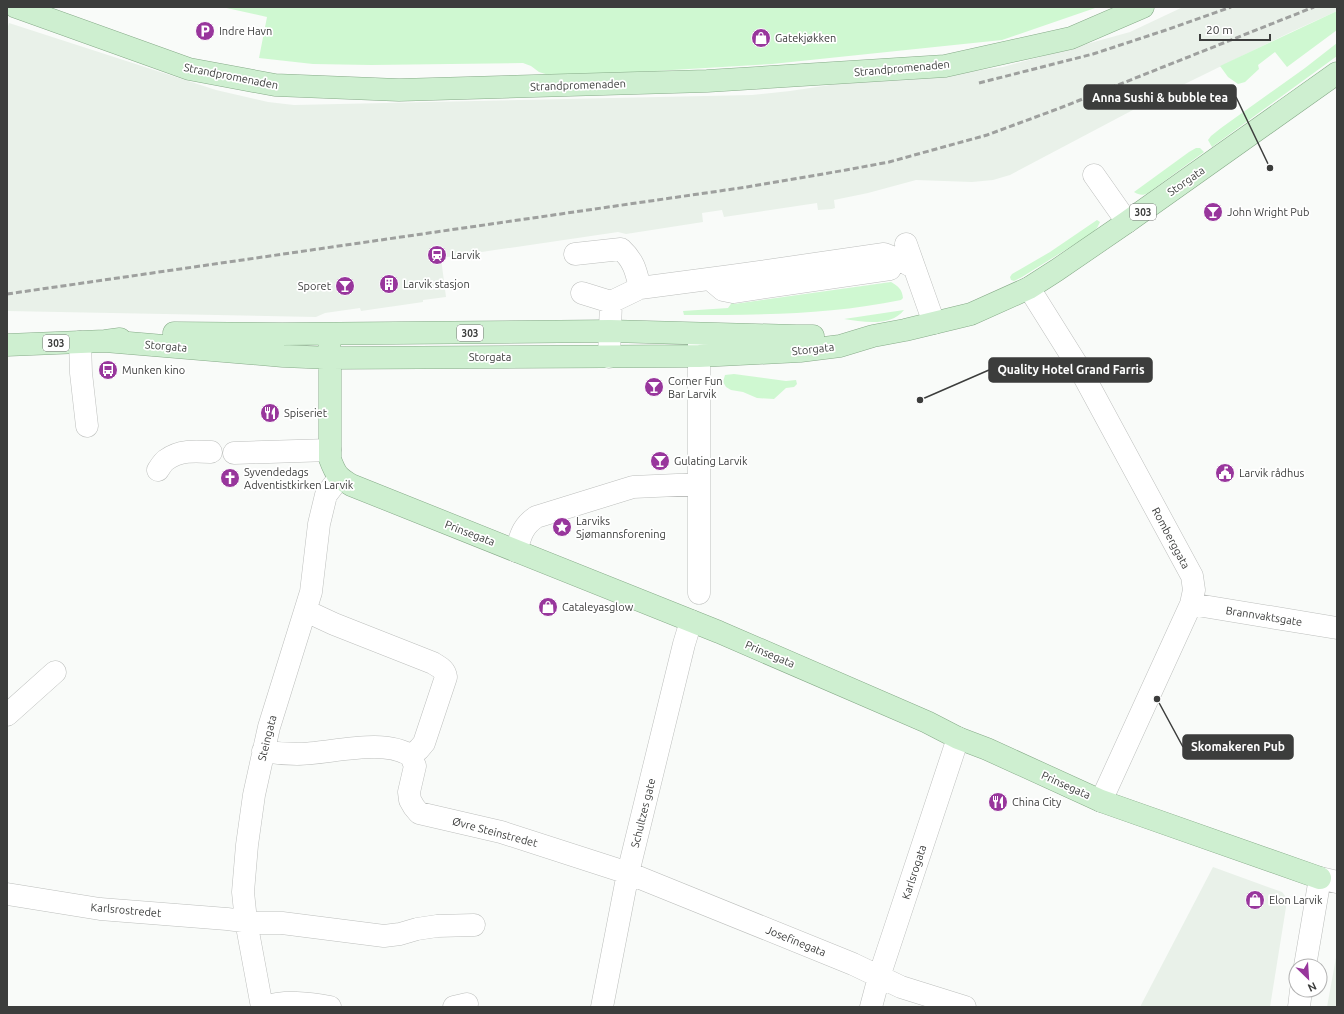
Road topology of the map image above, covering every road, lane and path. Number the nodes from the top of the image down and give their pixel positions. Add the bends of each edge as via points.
1 (16, 7) edge
2 (1143, 7) edge
3 (1337, 73) edge
4 (1094, 175) dead end
5 (1128, 222) junction
6 (906, 244) dead end
7 (575, 254) dead end
8 (884, 254) junction
9 (913, 267) junction
10 (710, 279) junction
11 (669, 284) junction
12 (640, 288) junction
13 (1029, 288) junction
14 (582, 293) dead end
15 (611, 302) junction
16 (934, 323) junction
17 (610, 331) junction
18 (329, 334) junction
19 (699, 334) junction
20 (873, 336) junction
21 (105, 341) junction
22 (80, 342) junction
23 (7, 345) edge
24 (699, 356) junction
25 (609, 357) junction
26 (330, 358) junction
27 (87, 426) dead end
28 (330, 450) junction
29 (211, 452) dead end
30 (234, 453) dead end
31 (158, 470) dead end
32 (339, 478) junction
33 (699, 484) junction
34 (516, 551) junction
35 (699, 593) dead end
36 (1191, 604) junction
37 (306, 611) junction
38 (691, 621) junction
39 (1337, 628) edge
40 (55, 672) dead end
41 (7, 715) edge
42 (958, 738) junction
43 (263, 751) junction
44 (411, 756) junction
45 (1101, 801) junction
46 (628, 873) junction
47 (1329, 880) edge
48 (7, 894) edge
49 (246, 921) junction
50 (474, 925) dead end
51 (1307, 958) edge
52 (879, 976) junction
53 (263, 1007) edge
54 (330, 1007) edge
55 (602, 1007) edge
56 (871, 1007) edge
57 (965, 1007) edge

1 - 2 main road, Strandpromenaden via 189,69 275,85 399,90 707,81 945,66 1071,38
3 - 5 main road, Storgata / 303
4 - 5 street
5 - 13 main road, Storgata / 303
6 - 9 street
7 - 12 street via 621,249 633,263
8 - 9 street
8 - 10 street
8 - 11 street via 870,250 834,253 690,274 678,277
9 - 10 street via 733,292 723,290
9 - 16 street
10 - 11 street
11 - 12 street
12 - 15 street
13 - 16 main road, Storgata / 303 via 971,314
13 - 36 street, Romberggata via 1081,371 1192,576 1194,590
14 - 15 street
15 - 17 street
16 - 20 main road, Storgata / 303
17 - 18 main road, Storgata / 303
17 - 19 main road, Storgata / 303
17 - 25 street
18 - 21 main road, Storgata / 303 via 172,334
18 - 26 main road
19 - 20 main road, Storgata / 303
19 - 24 street
20 - 24 main road, Storgata / 303 via 840,346 800,351
21 - 22 main road, Storgata / 303
21 - 26 main road, Storgata / 303
22 - 23 main road, Storgata / 303
22 - 27 street
24 - 25 main road, Storgata / 303
24 - 33 street
25 - 26 main road, Storgata / 303
26 - 28 main road
28 - 30 street
28 - 32 main road via 330,459
29 - 31 street via 182,452 166,460
32 - 34 main road, Prinsegata via 358,489
32 - 37 street, Steingata via 326,495
33 - 34 street via 633,487 536,517 527,524 521,534
33 - 35 street
34 - 38 main road, Prinsegata
36 - 39 street, Brannvaktsgate
36 - 45 street, Romberggata
37 - 43 street, Steingata
37 - 44 street via 433,663 446,672 424,742
38 - 42 main road, Prinsegata via 927,722
38 - 46 street, Schultzes gate
40 - 41 street
42 - 45 main road, Prinsegata
42 - 52 street, Karlsrogata
43 - 44 street via 297,754 370,747 395,748
43 - 49 street, Steingata via 247,845 243,892
44 - 46 street, Øvre Steinstredet via 415,766 409,792 410,800 419,813 501,832
45 - 47 main road, Prinsegata
46 - 52 street, Josefinegata
46 - 55 street, Schultzes gate
47 - 51 street
48 - 49 street, Karlsrostredet via 100,909
49 - 50 street, Karlsrostredet via 384,936 437,926
49 - 53 street, Steingata
52 - 56 street, Karlsrogata
52 - 57 street, Josefinegata via 901,987
53 - 54 street via 286,1003

